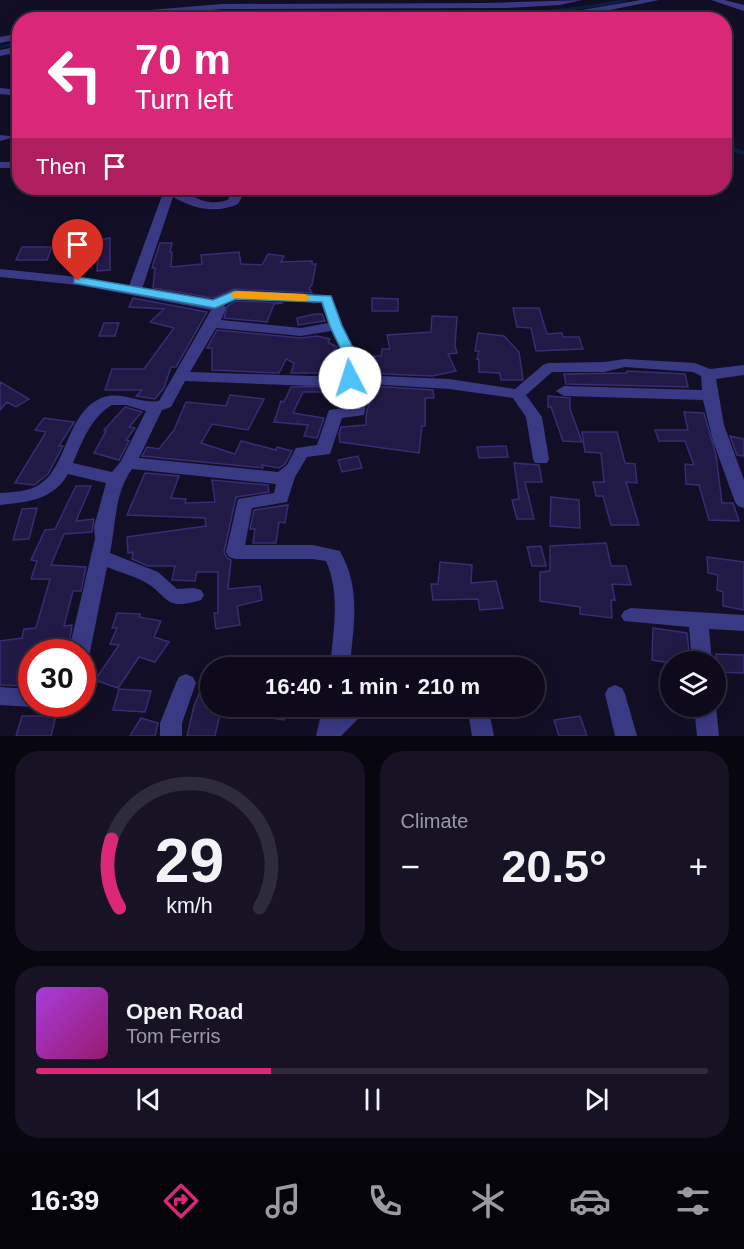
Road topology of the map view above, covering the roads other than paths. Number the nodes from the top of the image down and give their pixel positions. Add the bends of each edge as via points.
1 (578, 0) edge
2 (655, 0) edge
3 (715, 0) edge
4 (321, 5) junction
5 (744, 8) edge
6 (159, 12) edge
7 (320, 12) edge
8 (587, 12) edge
9 (167, 195) edge
10 (181, 195) edge
11 (236, 195) edge
12 (0, 273) edge
13 (134, 291) junction
14 (215, 304) junction
15 (213, 323) junction
16 (336, 326) junction
17 (744, 370) edge
18 (710, 374) junction
19 (180, 376) junction
20 (357, 379) junction
21 (564, 391) dead end
22 (518, 394) junction
23 (709, 395) junction
24 (155, 408) junction
25 (541, 459) dead end
26 (736, 461) edge
27 (128, 463) junction
28 (64, 467) junction
29 (287, 476) junction
30 (116, 479) junction
31 (0, 499) edge
32 (744, 502) edge
33 (99, 556) junction
34 (194, 595) dead end
35 (631, 616) dead end
36 (698, 621) junction
37 (744, 623) edge
38 (83, 639) edge
39 (701, 651) edge
40 (341, 657) edge
41 (186, 683) dead end
42 (615, 694) dead end
43 (0, 696) edge
44 (18, 697) edge
45 (332, 717) edge
46 (347, 717) edge
47 (479, 717) edge
48 (706, 717) edge
49 (171, 736) edge
50 (328, 736) edge
51 (483, 736) edge
52 (626, 736) edge
53 (708, 736) edge

1 - 4 street via 503,6
2 - 8 street
3 - 5 street
4 - 6 street via 198,7
4 - 7 street
9 - 13 street
10 - 11 street via 194,203 225,205 234,201
12 - 13 street
13 - 14 street
14 - 15 street via 219,308
14 - 16 street via 234,295 324,298 329,301
15 - 16 street via 301,332
15 - 19 street
16 - 20 street
17 - 18 street
18 - 22 street via 695,368 625,363 548,368
18 - 23 street
19 - 20 street
19 - 24 street via 165,404
20 - 22 street via 449,384
20 - 29 street via 358,411 335,414 324,450 302,452
21 - 23 street
22 - 25 street via 534,417
23 - 26 street
24 - 27 street
24 - 28 street via 120,399 99,406 87,418
26 - 32 street
27 - 29 street
27 - 30 street
28 - 30 street
28 - 31 street via 50,488 33,496
29 - 40 street via 281,498 244,503 235,552 313,552 333,556 343,578 345,597
30 - 33 street
33 - 34 street via 151,577 174,597
33 - 38 street
35 - 36 street
36 - 37 street
36 - 39 street
41 - 49 street via 171,723
42 - 52 street
43 - 44 street
45 - 50 street
46 - 50 street
47 - 51 street
48 - 53 street

